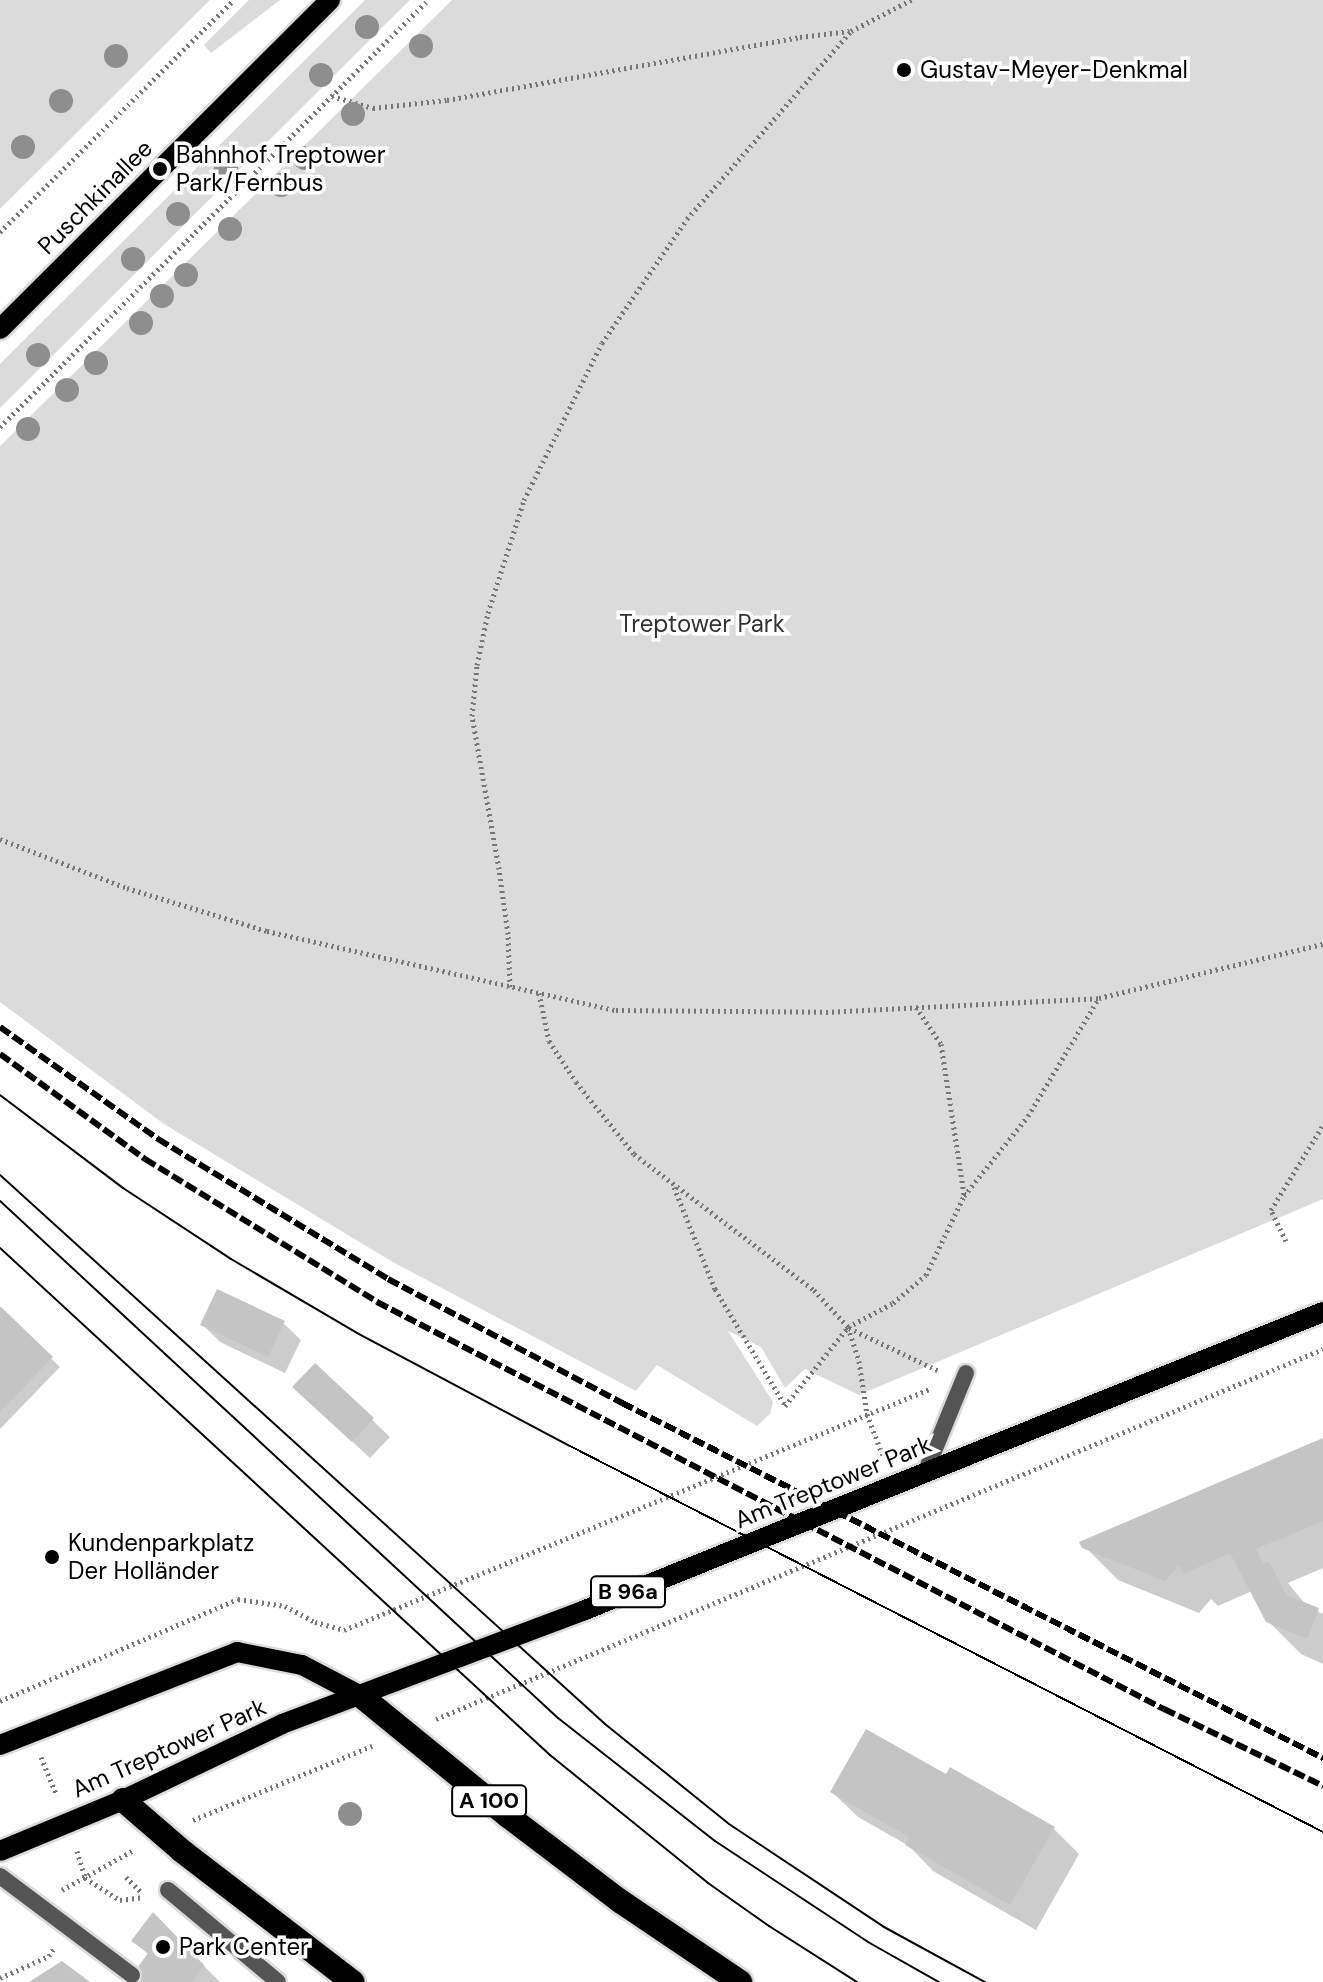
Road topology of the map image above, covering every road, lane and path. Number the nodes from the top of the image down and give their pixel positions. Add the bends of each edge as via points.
1 (234, 0) edge
2 (330, 0) edge
3 (428, 0) edge
4 (911, 0) edge
5 (851, 31) junction
6 (331, 96) junction
7 (0, 232) edge
8 (0, 329) edge
9 (0, 427) edge
10 (0, 839) edge
11 (1323, 944) edge
12 (510, 987) junction
13 (539, 993) junction
14 (1099, 998) junction
15 (916, 1007) junction
16 (1323, 1125) edge
17 (673, 1185) junction
18 (964, 1196) junction
19 (1286, 1241) dead end
20 (1323, 1312) edge
21 (848, 1327) junction
22 (1323, 1349) edge
23 (960, 1376) junction
24 (867, 1414) junction
25 (925, 1473) junction
26 (14, 1695) junction
27 (361, 1696) junction
28 (0, 1701) edge
29 (472, 1704) dead end
30 (31, 1733) junction
31 (0, 1745) edge
32 (366, 1748) dead end
33 (123, 1800) junction
34 (198, 1818) dead end
35 (68, 1822) junction
36 (0, 1851) edge
37 (123, 1856) dead end
38 (0, 1876) edge
39 (126, 1877) dead end
40 (85, 1878) junction
41 (168, 1890) joint
42 (146, 1896) junction
43 (65, 1928) junction
44 (132, 1975) dead end
45 (0, 1978) edge
46 (278, 1982) edge
47 (353, 1982) edge
48 (740, 1982) edge

1 - 7 path
2 - 8 main road, Puschkinallee
3 - 6 path
4 - 5 path
5 - 6 path via 447,100 373,108
5 - 12 path via 687,219 632,295 590,365 524,500 488,613 472,716 501,882
6 - 9 path
10 - 12 path via 127,888 267,931
11 - 14 path
12 - 13 path
13 - 15 path via 616,1010 826,1012
13 - 17 path via 549,1041 576,1082 634,1154
14 - 15 path
14 - 18 path via 1028,1116
15 - 18 path via 941,1044
16 - 19 path via 1271,1210
17 - 21 path via 814,1290
17 - 21 path via 715,1289 786,1406
18 - 21 path via 926,1275 893,1303
20 - 25 main road, Am Treptower Park / B 96a
21 - 23 path
21 - 24 path
22 - 29 path
23 - 24 path
23 - 25 lane
24 - 26 path via 344,1630 285,1606 238,1599
25 - 27 main road, Am Treptower Park / B 96a
26 - 28 path
26 - 30 path
27 - 30 main road via 302,1665 237,1652
27 - 33 main road, Am Treptower Park / B 96a via 282,1724
27 - 48 highway, A 100 via 608,1892
30 - 31 main road
30 - 35 path
32 - 34 path
33 - 35 main road, Am Treptower Park / B 96a
33 - 47 highway
35 - 36 main road, Am Treptower Park / B 96a
35 - 40 path
37 - 40 path
38 - 43 lane
39 - 42 path
40 - 42 path via 120,1900
41 - 42 path
41 - 46 lane
43 - 44 lane
43 - 45 path via 49,1956

